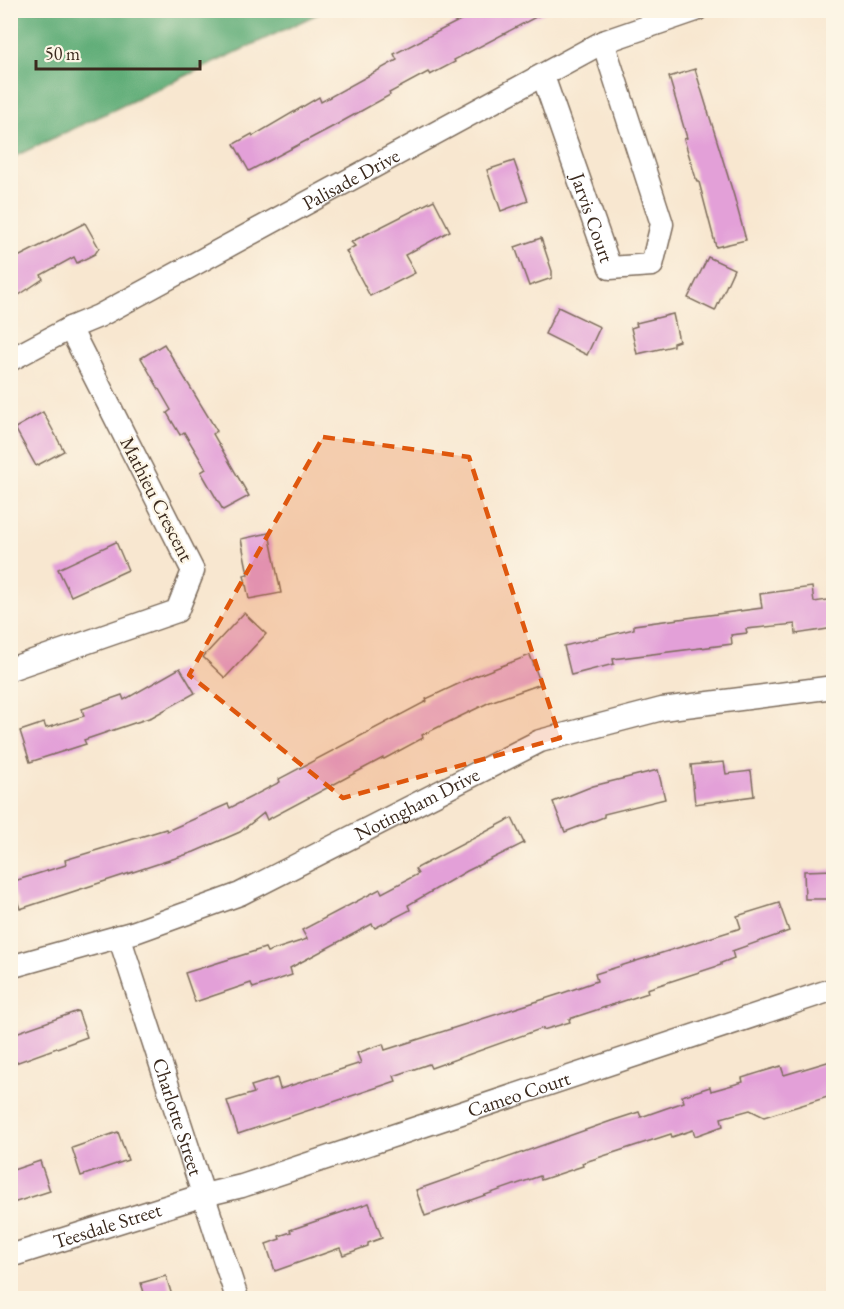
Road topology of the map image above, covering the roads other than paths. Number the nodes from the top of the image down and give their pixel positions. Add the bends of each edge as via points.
1 (696, 10) edge
2 (603, 42) junction
3 (543, 76) junction
4 (70, 328) junction
5 (10, 360) edge
6 (10, 669) edge
7 (834, 687) edge
8 (119, 936) junction
9 (10, 967) edge
10 (834, 989) edge
11 (204, 1195) junction
12 (10, 1256) edge
13 (237, 1299) edge

1 - 2 street, Palisade Drive
2 - 3 street, Palisade Drive
2 - 3 street, Jarvis Court via 662,224 652,265 610,268
3 - 4 street, Palisade Drive via 99,316
4 - 5 street, Palisade Drive
4 - 6 street, Mathieu Crescent via 193,571 177,611
7 - 8 street, Notingham Drive via 662,709 540,741 240,894
8 - 9 street, Notingham Drive
8 - 11 street, Charlotte Street
10 - 11 street, Cameo Court via 242,1186
11 - 12 street, Teesdale Street
11 - 13 street, Charlotte Street

